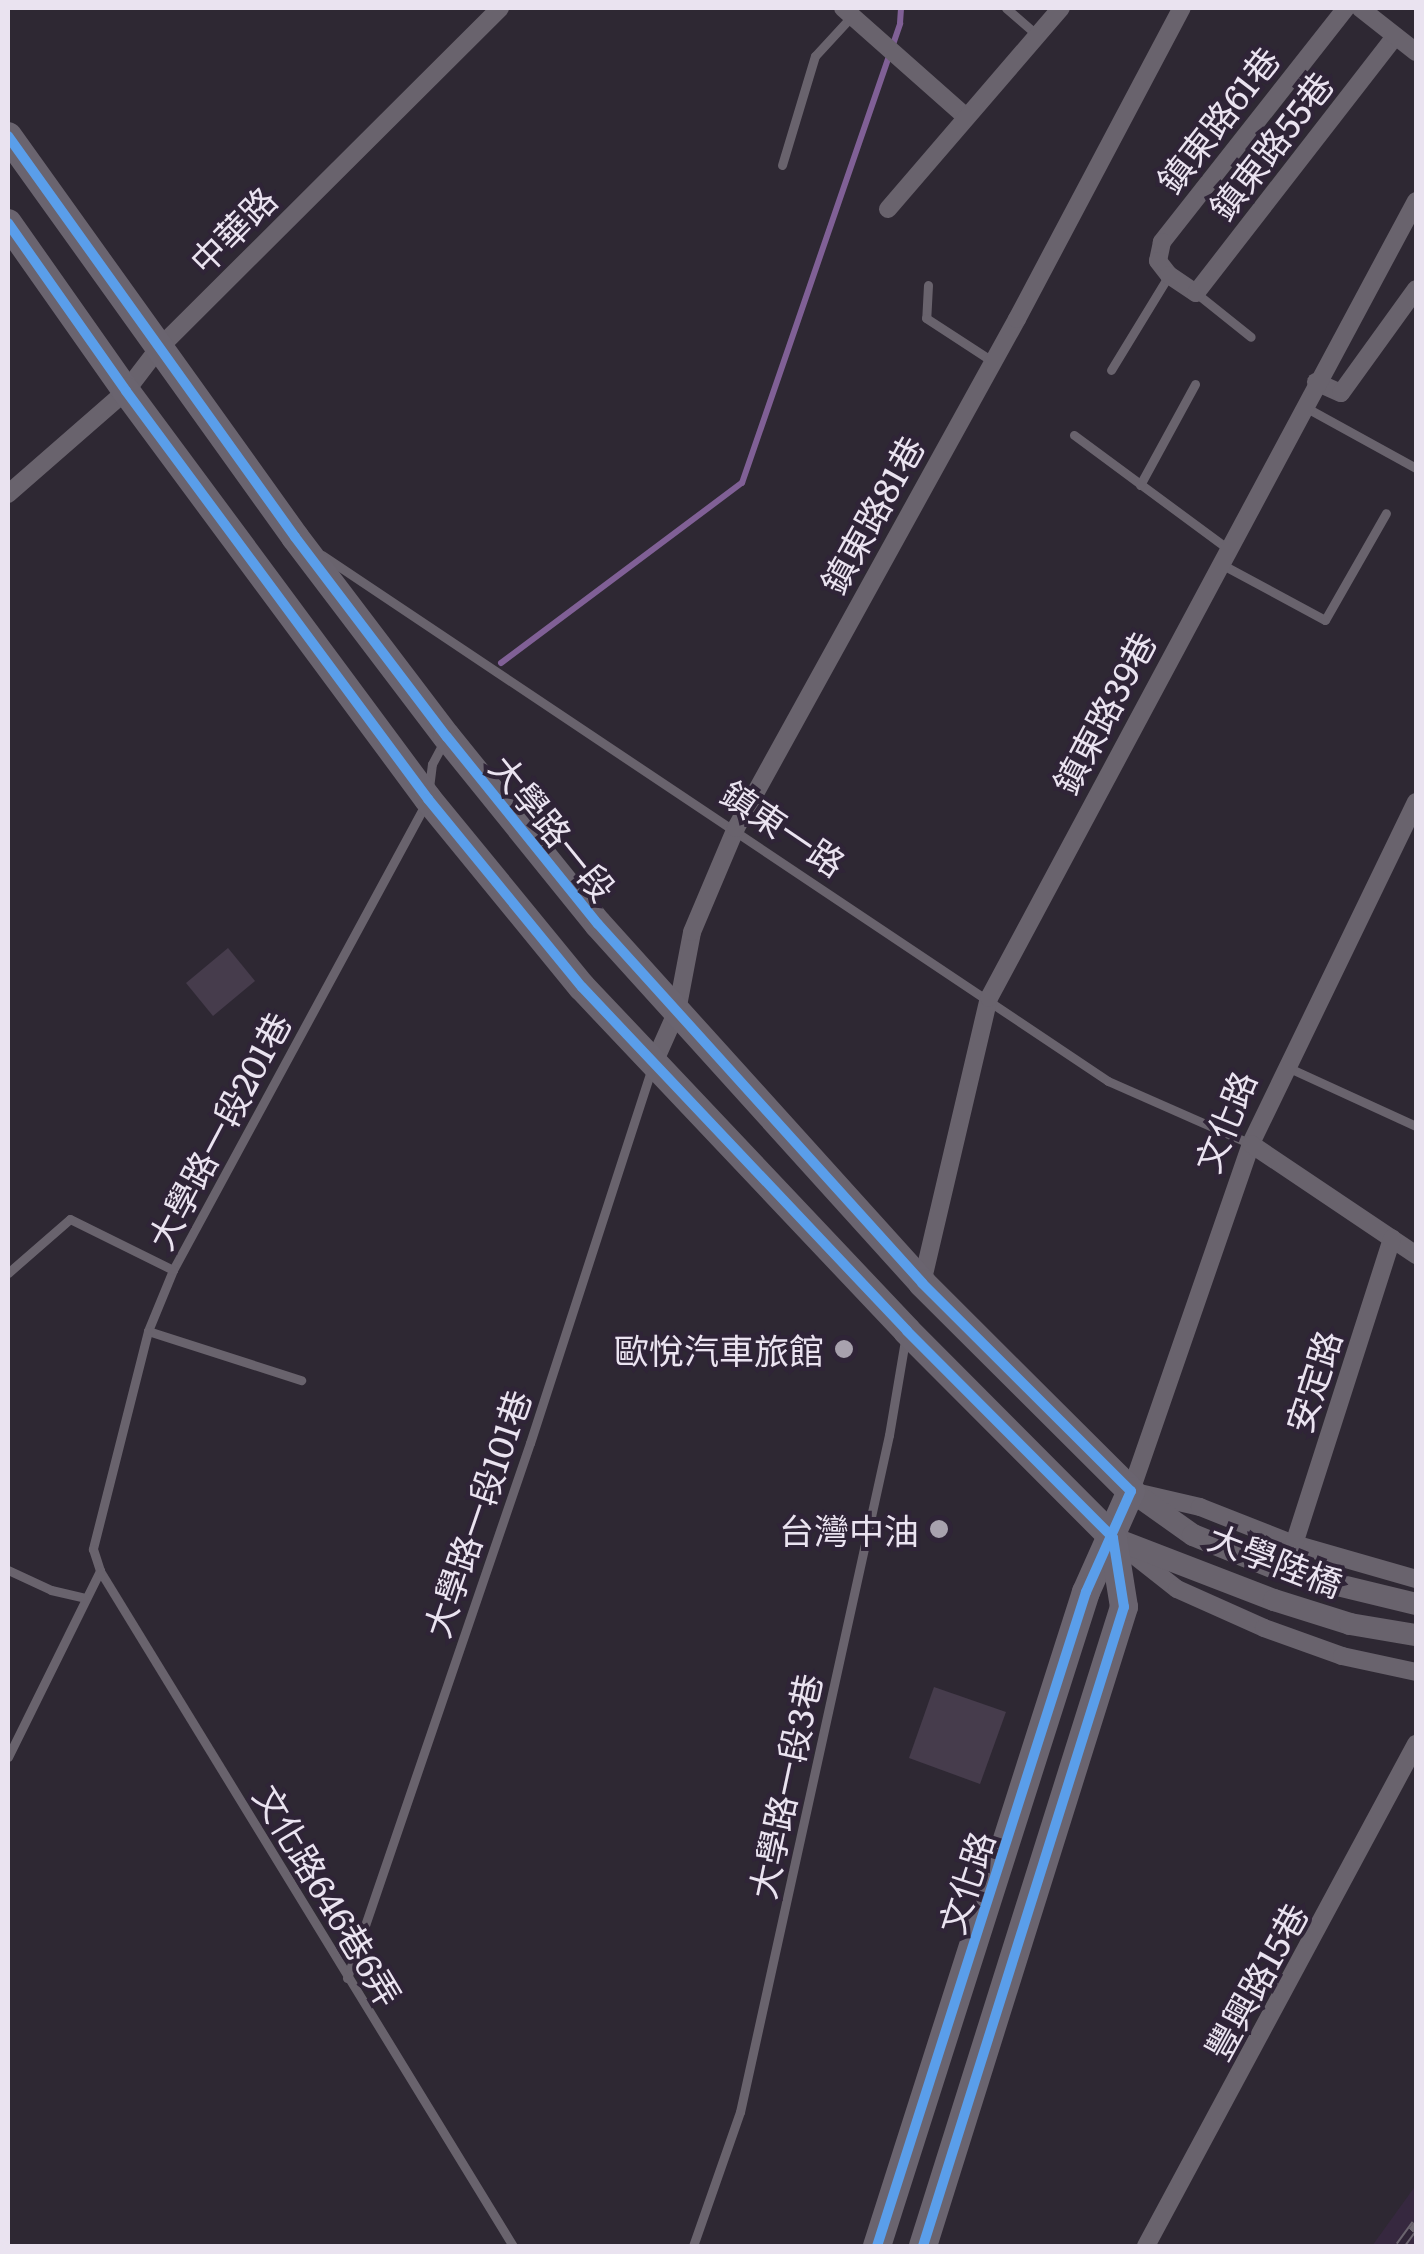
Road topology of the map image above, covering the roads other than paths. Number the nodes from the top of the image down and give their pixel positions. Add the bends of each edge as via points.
1 (500, 8) edge
2 (1006, 8) edge
3 (1061, 8) edge
4 (1182, 8) edge
5 (1346, 8) edge
6 (1360, 8) edge
7 (847, 12) edge
8 (1036, 35) junction
9 (1395, 36) junction
10 (1416, 52) edge
11 (966, 118) junction
12 (8, 136) edge
13 (782, 165) dead end
14 (1416, 201) edge
15 (888, 209) dead end
16 (8, 223) edge
17 (1169, 275) junction
18 (928, 285) dead end
19 (1416, 289) edge
20 (1196, 294) junction
21 (1251, 337) dead end
22 (158, 349) junction
23 (992, 361) junction
24 (1110, 370) dead end
25 (1316, 382) junction
26 (1195, 384) dead end
27 (126, 392) junction
28 (1304, 406) junction
29 (1074, 435) dead end
30 (1416, 468) edge
31 (1140, 485) junction
32 (8, 494) edge
33 (1386, 512) dead end
34 (295, 537) junction
35 (1224, 555) junction
36 (447, 737) junction
37 (428, 800) junction
38 (1416, 802) edge
39 (736, 828) junction
40 (989, 998) junction
41 (677, 1011) junction
42 (653, 1065) junction
43 (1286, 1066) junction
44 (1416, 1126) edge
45 (1252, 1144) junction
46 (1392, 1238) junction
47 (1416, 1255) edge
48 (173, 1270) junction
49 (8, 1273) edge
50 (922, 1283) junction
51 (148, 1331) junction
52 (906, 1332) junction
53 (301, 1380) dead end
54 (1131, 1491) junction
55 (1113, 1538) junction
56 (1294, 1544) junction
57 (8, 1570) edge
58 (100, 1571) junction
59 (1416, 1579) edge
60 (86, 1598) junction
61 (1416, 1604) edge
62 (1416, 1635) edge
63 (1416, 1672) edge
64 (1416, 1744) edge
65 (8, 1757) edge
66 (347, 1978) junction
67 (513, 2246) edge
68 (693, 2246) edge
69 (877, 2246) edge
70 (923, 2246) edge
71 (1146, 2246) edge

1 - 22 street, 中華路
2 - 8 lane
3 - 8 street
4 - 23 street, 鎮東路81巷
5 - 17 street, 鎮東路61巷 via 1162,242 1158,261
6 - 9 street
7 - 11 street
7 - 13 lane via 815,56
8 - 11 street
9 - 10 street
9 - 20 street, 鎮東路55巷
11 - 15 street
12 - 22 main road, 大學路一段
14 - 25 street, 鎮東路39巷
16 - 27 main road
17 - 20 street
17 - 24 lane
18 - 23 lane via 926,318
19 - 25 street via 1341,393
20 - 21 lane
22 - 27 street, 中華路
22 - 34 main road, 大學路一段
23 - 39 street, 鎮東路81巷
25 - 28 street, 鎮東路39巷
26 - 31 lane
27 - 32 street, 中華路
27 - 37 main road
28 - 30 lane
28 - 35 street, 鎮東路39巷
29 - 31 lane
31 - 35 lane
33 - 35 lane via 1325,620
34 - 36 main road, 大學路一段
34 - 39 lane, 鎮東一路
35 - 40 street, 鎮東路39巷
36 - 37 lane, 大學路一段201巷 via 432,764
36 - 41 main road, 大學路一段
37 - 42 main road
37 - 48 lane, 大學路一段201巷
38 - 43 street, 文化路
39 - 40 lane, 鎮東一路
39 - 41 street, 鎮東路81巷 via 692,932
40 - 45 lane, 鎮東一路 via 1108,1081
40 - 50 street, 鎮東路39巷
41 - 42 street, 鎮東路81巷
41 - 50 main road, 大學路一段
42 - 52 main road
42 - 66 lane, 大學路一段101巷
43 - 44 lane
43 - 45 street, 文化路
45 - 46 street
45 - 54 street, 文化路
46 - 47 street
46 - 56 street, 安定路
48 - 49 lane via 70,1219
48 - 51 lane, 大學路一段201巷
50 - 54 main road, 大學路一段
51 - 53 lane
51 - 58 lane, 大學路一段201巷 via 93,1549
52 - 55 main road
52 - 68 lane, 大學路一段3巷 via 740,2112
54 - 55 main road, 文化路
54 - 56 street via 1200,1508
54 - 61 street, 大學陸橋 via 1192,1535 1284,1572
55 - 62 street, 大學陸橋 via 1289,1605
55 - 63 street via 1177,1589 1246,1620 1342,1656
55 - 69 main road, 文化路 via 1086,1592
55 - 70 main road, 文化路 via 1124,1608
56 - 59 street
57 - 60 lane
58 - 60 lane
58 - 66 lane, 文化路646巷6弄
60 - 65 lane
64 - 71 street, 豐興路15巷
66 - 67 lane, 文化路646巷6弄

